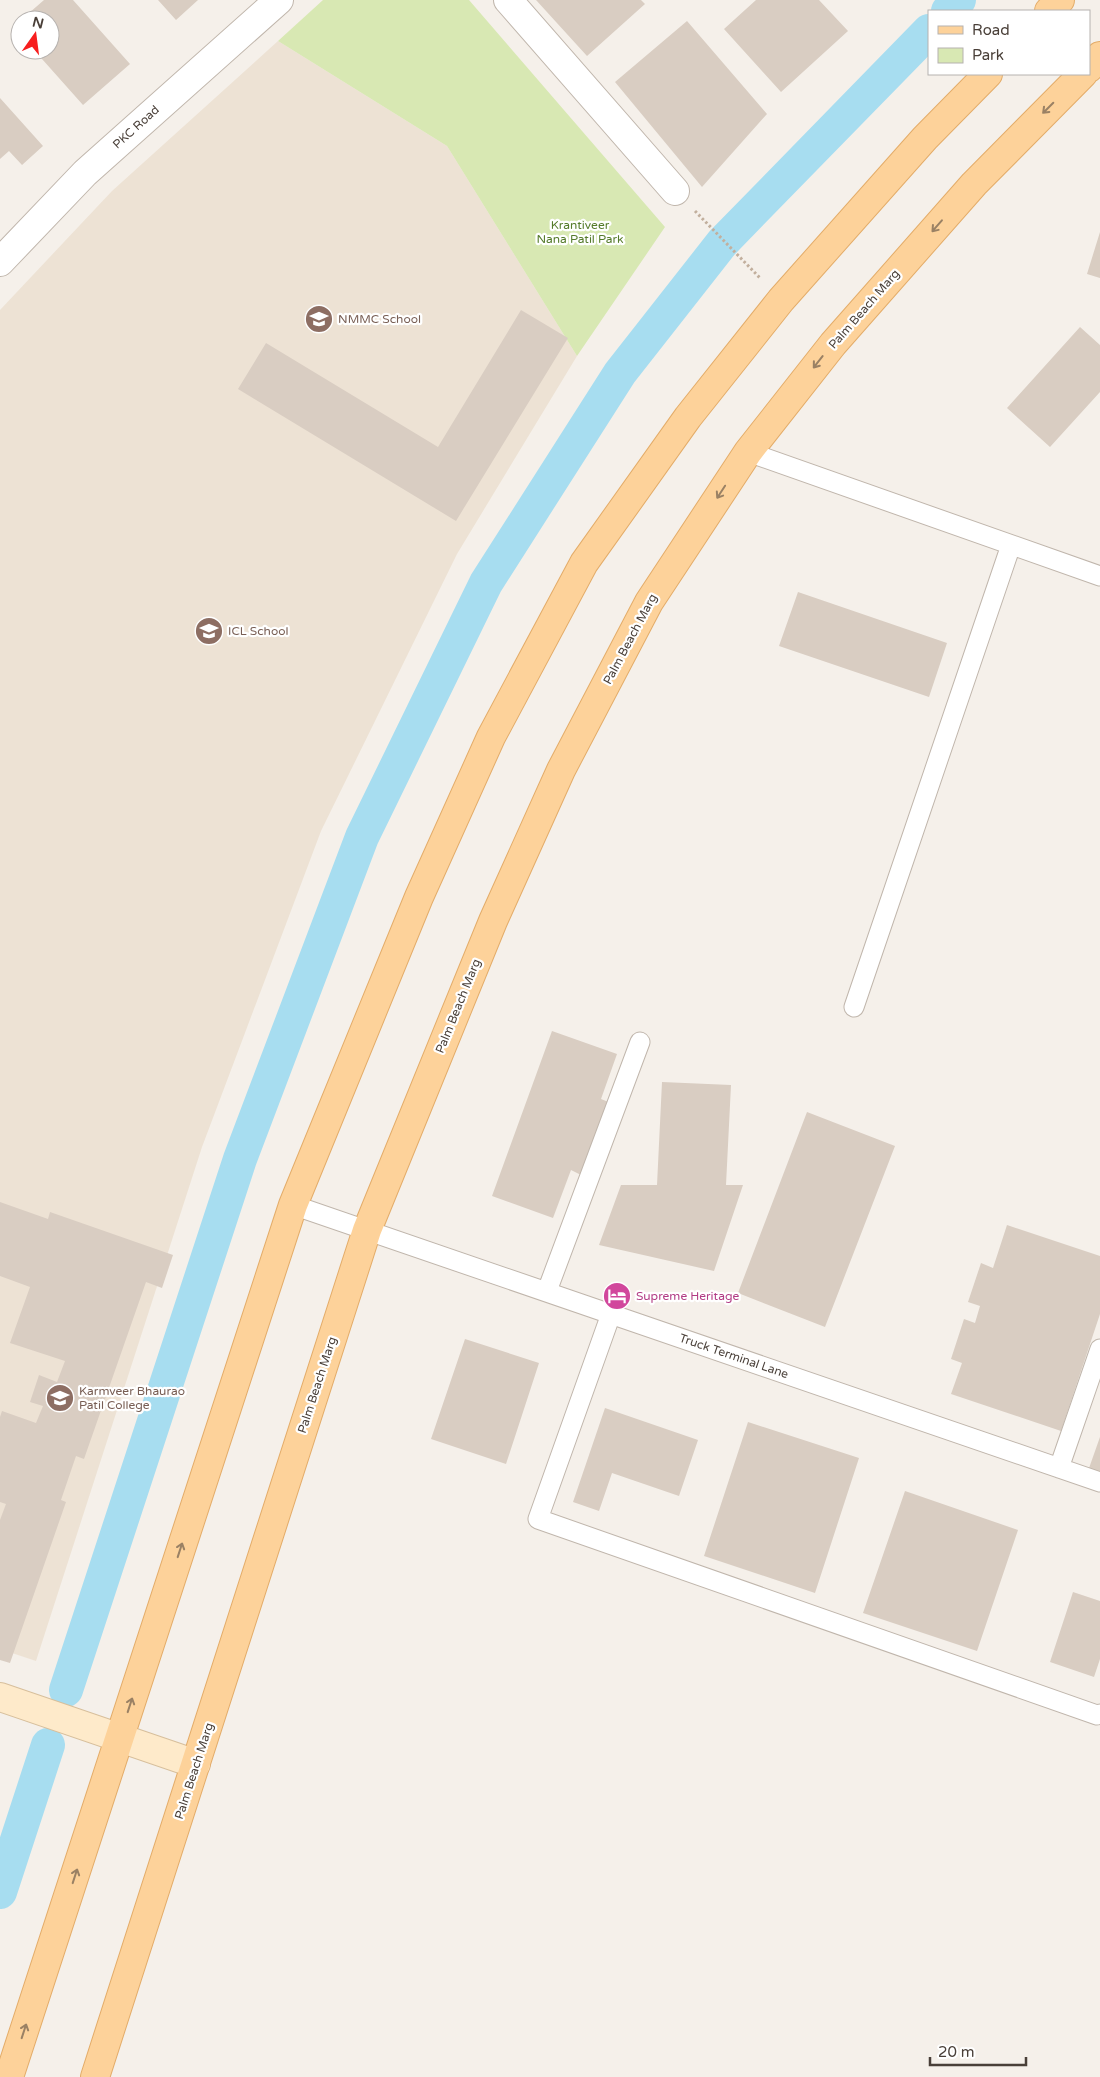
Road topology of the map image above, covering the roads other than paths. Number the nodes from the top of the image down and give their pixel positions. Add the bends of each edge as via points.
1 (279, 0) edge
2 (508, 0) edge
3 (1060, 0) edge
4 (1050, 10) edge
5 (1100, 56) edge
6 (1090, 67) edge
7 (987, 75) edge
8 (1082, 75) edge
9 (675, 191) road end
10 (0, 262) edge
11 (748, 452) junction
12 (1011, 545) junction
13 (1100, 576) edge
14 (854, 1007) dead end
15 (640, 1042) dead end
16 (293, 1204) junction
17 (367, 1230) junction
18 (547, 1291) junction
19 (611, 1314) junction
20 (1100, 1349) edge
21 (1059, 1468) junction
22 (1100, 1482) edge
23 (0, 1698) edge
24 (1100, 1714) edge
25 (119, 1738) junction
26 (196, 1764) junction
27 (9, 2077) edge
28 (95, 2077) edge

1 - 10 street, PKC Road via 85,173
2 - 9 street
3 - 4 main road
5 - 6 main road
7 - 16 main road via 925,138 781,300 688,417 584,563 491,737 419,897
8 -> 11 main road, Palm Beach Marg via 974,184 833,344
11 - 12 lane
11 -> 17 main road, Palm Beach Marg via 649,602 561,770 493,921
12 - 13 lane
12 - 14 lane
15 - 18 lane
16 - 17 lane, Truck Terminal Lane
25 -> 16 main road
17 - 18 lane, Truck Terminal Lane
17 - 26 main road, Palm Beach Marg
18 - 19 lane, Truck Terminal Lane
19 - 21 lane, Truck Terminal Lane
19 - 24 lane via 538,1519
20 - 21 lane
21 - 22 lane, Truck Terminal Lane
23 - 25 street
25 - 26 street
27 -> 25 main road
26 - 28 main road, Palm Beach Marg

